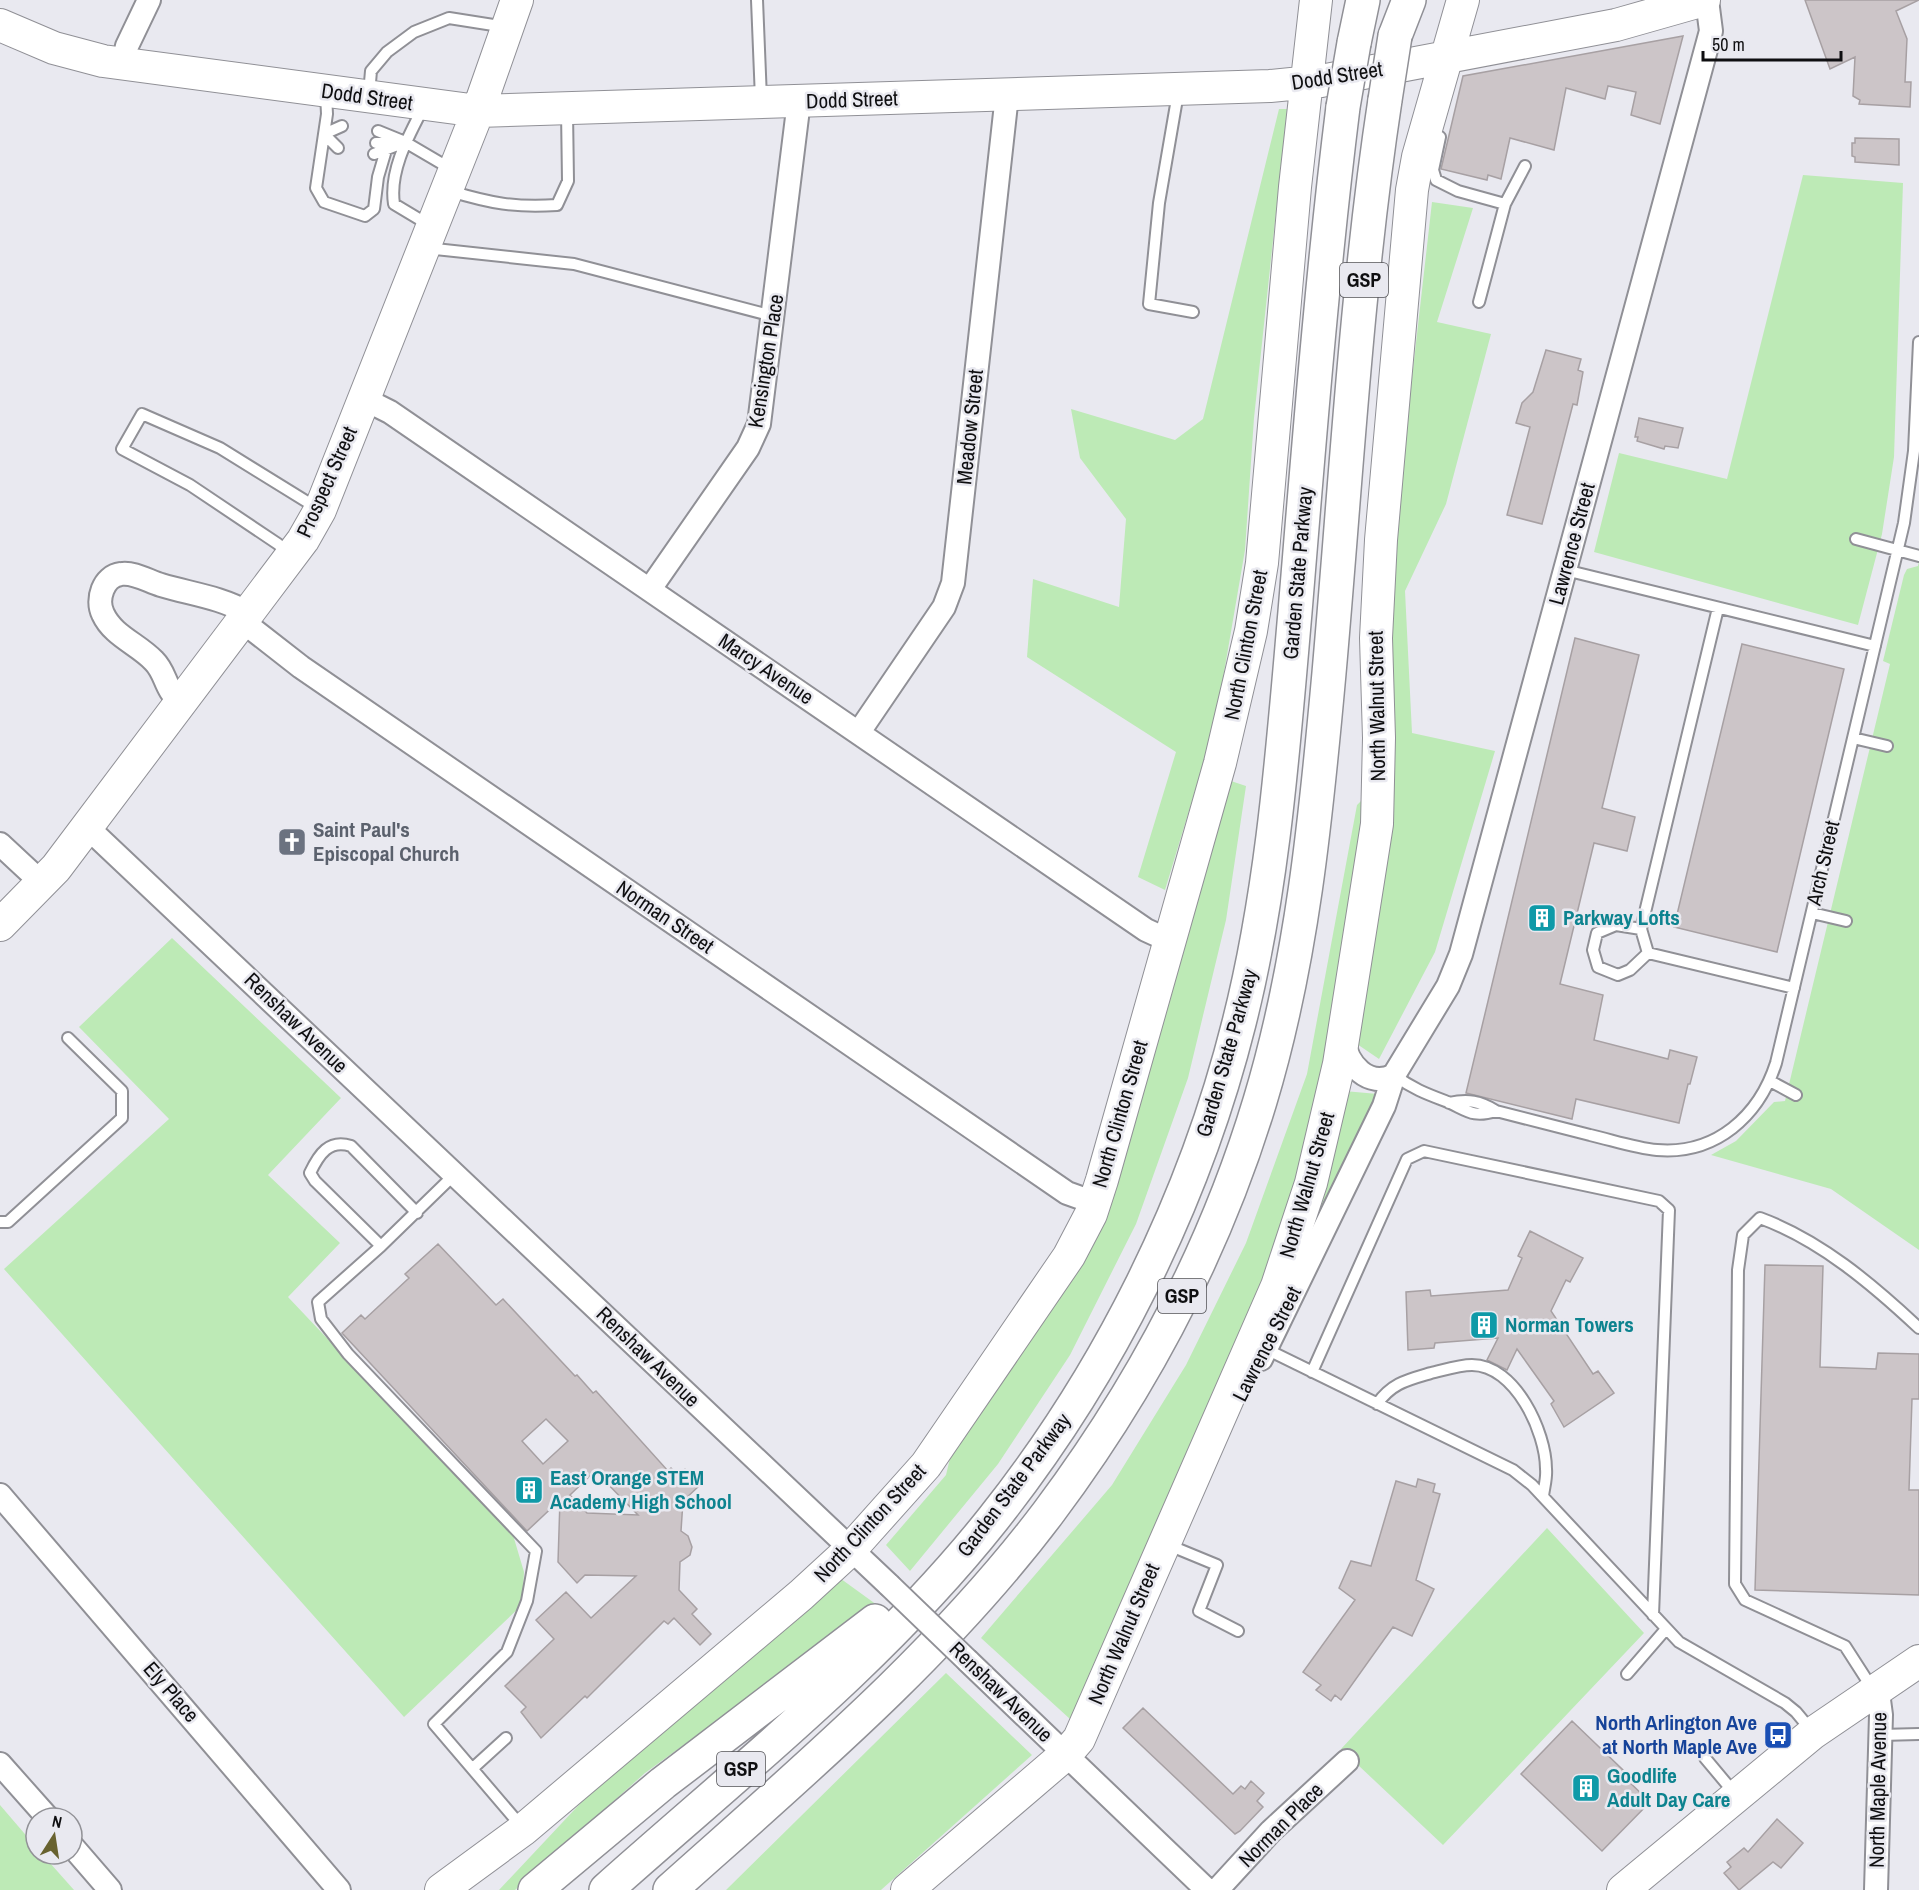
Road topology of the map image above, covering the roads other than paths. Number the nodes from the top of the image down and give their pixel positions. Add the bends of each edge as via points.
1 (149, 0) edge
2 (757, 0) edge
3 (1316, 0) edge
4 (1363, 0) edge
5 (1402, 0) edge
6 (1409, 0) edge
7 (1463, 0) edge
8 (1706, 0) edge
9 (1659, 7) edge
10 (512, 13) edge
11 (0, 25) edge
12 (1395, 36) junction
13 (123, 64) junction
14 (1445, 80) junction
15 (1305, 83) junction
16 (1179, 89) junction
17 (325, 91) junction
18 (1006, 95) junction
19 (368, 97) junction
20 (799, 101) junction
21 (761, 102) junction
22 (424, 104) junction
23 (566, 109) junction
24 (478, 111) junction
25 (1444, 123) dead end
26 (378, 130) dead end
27 (324, 134) junction
28 (405, 142) junction
29 (386, 150) junction
30 (1525, 166) dead end
31 (450, 180) junction
32 (1505, 204) junction
33 (427, 237) junction
34 (1479, 302) dead end
35 (1193, 312) dead end
36 (773, 316) junction
37 (1919, 342) edge
38 (362, 398) junction
39 (320, 510) junction
40 (1856, 539) dead end
41 (1898, 550) junction
42 (1919, 556) edge
43 (291, 557) junction
44 (1565, 570) junction
45 (651, 589) junction
46 (1718, 608) junction
47 (245, 617) junction
48 (1875, 646) junction
49 (181, 702) junction
50 (859, 732) junction
51 (1853, 738) junction
52 (1887, 746) dead end
53 (87, 827) junction
54 (0, 844) edge
55 (43, 884) junction
56 (1812, 913) junction
57 (1846, 921) dead end
58 (0, 925) edge
59 (1641, 929) junction
60 (1170, 941) junction
61 (1648, 953) junction
62 (1794, 988) junction
63 (68, 1038) dead end
64 (1344, 1038) junction
65 (1394, 1075) junction
66 (1770, 1081) junction
67 (1796, 1095) dead end
68 (455, 1174) junction
69 (1095, 1203) junction
70 (417, 1213) junction
71 (0, 1222) edge
72 (381, 1246) junction
73 (1919, 1328) edge
74 (1266, 1350) junction
75 (1312, 1372) junction
76 (1377, 1404) junction
77 (0, 1495) edge
78 (1543, 1496) junction
79 (1177, 1513) junction
80 (1163, 1543) junction
81 (850, 1550) junction
82 (967, 1550) junction
83 (1653, 1615) junction
84 (1666, 1629) junction
85 (1238, 1631) dead end
86 (1919, 1661) edge
87 (1627, 1674) dead end
88 (1874, 1691) junction
89 (1813, 1733) junction
90 (1919, 1734) edge
91 (1881, 1735) junction
92 (506, 1738) dead end
93 (1066, 1754) junction
94 (1705, 1758) dead end
95 (1347, 1761) dead end
96 (0, 1764) edge
97 (472, 1768) junction
98 (1737, 1796) junction
99 (37, 1806) edge
100 (752, 1817) junction
101 (524, 1829) junction
102 (84, 1860) edge
103 (110, 1890) edge
104 (339, 1890) edge
105 (441, 1890) edge
106 (469, 1890) edge
107 (535, 1890) edge
108 (606, 1890) edge
109 (670, 1890) edge
110 (683, 1890) edge
111 (907, 1890) edge
112 (1207, 1890) edge
113 (1218, 1890) edge
114 (1623, 1890) edge
115 (1876, 1890) edge

1 - 13 street via 127,46
2 - 21 lane
3 - 15 main road, North Clinton Street
4 - 82 highway, Garden State Parkway / GSP, bridge via 1343,107 1324,267 1282,757 1265,892 1247,989 1218,1098 1175,1211 1116,1333 1054,1436
5 - 12 highway, Garden State Parkway / GSP
6 - 12 highway
7 - 14 main road, North Walnut Street
8 - 9 main road, Dodd Street
8 - 44 street, Lawrence Street via 1711,31
9 - 14 main road, Dodd Street via 1616,25
10 - 19 lane via 449,18 414,32 387,52 371,71
10 - 24 main road, Prospect Street
11 - 13 main road, Dodd Street via 70,54
12 - 100 highway, Garden State Parkway / GSP, bridge via 1370,214 1315,814 1291,976 1256,1114 1192,1276 1157,1345 1118,1411 1030,1536 921,1659
13 - 17 main road, Dodd Street
14 - 15 main road, Dodd Street
14 - 64 main road, North Walnut Street via 1415,173 1381,540 1376,638 1377,824
15 - 16 main road, Dodd Street
15 - 60 main road, North Clinton Street via 1262,563 1245,663
16 - 18 main road, Dodd Street
16 - 35 lane via 1159,203 1149,304
17 - 19 main road, Dodd Street
17 - 27 lane
18 - 20 main road, Dodd Street
18 - 50 street, Meadow Street via 954,583 944,607
19 - 22 main road, Dodd Street
20 - 21 main road, Dodd Street
20 - 36 street, Kensington Place
21 - 23 main road, Dodd Street
22 - 24 main road, Dodd Street
22 - 28 lane
23 - 24 main road, Dodd Street
23 - 31 lane via 568,181 557,205 522,208 484,201
24 - 31 main road, Prospect Street
25 - 32 lane via 1433,170 1436,180 1458,191
26 - 28 lane
27 - 27 lane via 340,137
27 - 29 lane via 316,188 324,202 365,216 374,209
28 - 29 lane
28 - 29 lane via 375,148
28 - 31 lane
28 - 33 lane via 392,192 394,204
30 - 32 lane
31 - 33 main road, Prospect Street
32 - 34 lane
33 - 36 lane via 574,264
33 - 38 main road, Prospect Street
36 - 45 street, Kensington Place via 762,412 755,436
37 - 41 lane, Arch Street via 1912,475
38 - 39 main road, Prospect Street
38 - 45 street, Marcy Avenue via 390,412
39 - 43 main road, Prospect Street
39 - 43 lane via 220,448 142,414 122,449 190,485 278,544
40 - 41 lane
41 - 42 lane
41 - 48 lane, Arch Street
43 - 47 main road, Prospect Street
44 - 46 lane
44 - 65 street, Lawrence Street via 1459,960 1448,986
45 - 50 street, Marcy Avenue
46 - 48 lane
46 - 59 lane
47 - 49 main road, Prospect Street
47 - 49 street, Norman Street via 218,598 129,574 111,577 105,584 101,603 106,620 155,662 170,693
47 - 69 street, Norman Street via 301,667 1057,1187
48 - 51 lane, Arch Street
49 - 53 main road, Prospect Street
50 - 60 street, Marcy Avenue via 1146,930
51 - 52 lane
51 - 56 lane, Arch Street
53 - 55 main road, Prospect Street
53 - 68 street, Renshaw Avenue
54 - 55 street
55 - 58 main road, Prospect Street
56 - 57 lane
56 - 62 lane, Arch Street
59 - 61 lane
59 - 61 lane via 1616,925 1597,933 1593,950 1598,967 1618,975 1630,970
60 - 69 main road, North Clinton Street
61 - 62 lane
62 - 66 lane, Arch Street
63 - 71 lane via 122,1091 122,1118 8,1222
64 - 65 street via 1348,1058 1357,1070 1377,1079
64 - 79 main road, North Walnut Street via 1294,1239 1267,1310
65 - 66 lane, Arch Street via 1421,1093 1449,1103 1466,1100 1484,1104 1496,1112 1643,1148 1682,1149 1718,1138 1737,1126 1757,1104
65 - 74 street, Lawrence Street via 1383,1106
66 - 67 lane
68 - 70 lane
68 - 81 street, Renshaw Avenue
69 - 81 main road, North Clinton Street via 1069,1256 926,1465
70 - 72 lane
70 - 72 lane via 351,1146 328,1146 310,1173
72 - 97 lane via 318,1302 321,1319 348,1354 536,1551 527,1601 507,1652 434,1724
73 - 88 lane via 1873,1285 1785,1227 1760,1218 1743,1235 1738,1270 1735,1584 1745,1600 1845,1646
74 - 75 lane
74 - 79 street, Lawrence Street
75 - 76 lane
75 - 83 lane via 1407,1159 1424,1150 1659,1201 1669,1210
76 - 78 lane via 1513,1470
76 - 78 lane via 1389,1388 1473,1364 1505,1378 1518,1389 1539,1435 1546,1468
77 - 104 street, Ely Place
78 - 83 lane
79 - 80 main road, North Walnut Street
80 - 85 lane via 1217,1565 1199,1611
80 - 93 main road, North Walnut Street via 1085,1728
81 - 93 street, Renshaw Avenue, bridge
81 - 101 main road, North Clinton Street
82 - 107 highway via 663,1783
82 - 108 highway, Garden State Parkway / GSP via 900,1623 827,1693
83 - 84 lane
84 - 87 lane
84 - 89 lane via 1680,1642 1785,1703
86 - 88 main road
88 - 89 main road
88 - 91 street, North Maple Avenue via 1880,1706
89 - 98 main road
90 - 91 lane
91 - 115 street, North Maple Avenue
92 - 97 lane
93 - 111 main road, North Walnut Street
93 - 112 street, Renshaw Avenue
94 - 98 lane
95 - 113 street, Norman Place via 1271,1831
96 - 99 street
97 - 101 lane
98 - 114 main road
100 - 109 highway, Garden State Parkway / GSP
100 - 110 highway
101 - 105 main road, North Clinton Street
101 - 106 main road
102 - 103 street

